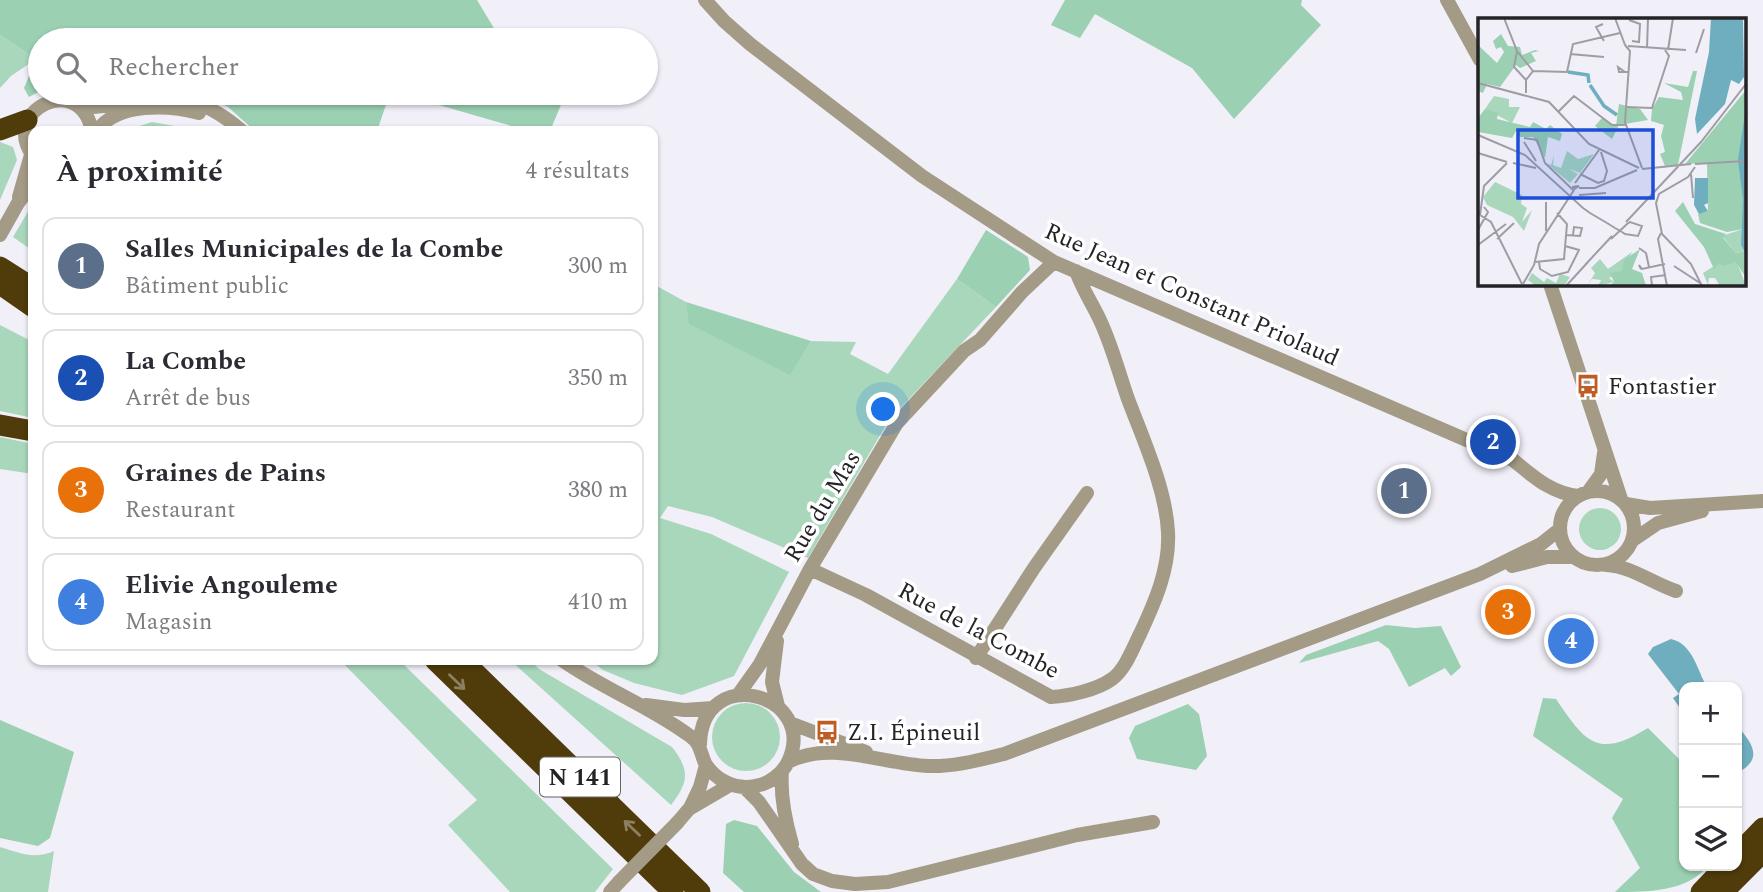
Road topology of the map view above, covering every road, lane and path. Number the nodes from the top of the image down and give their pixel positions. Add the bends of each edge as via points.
1 (705, 0) edge
2 (1447, 0) edge
3 (1478, 58) edge
4 (43, 105) edge
5 (74, 105) edge
6 (100, 105) edge
7 (197, 105) edge
8 (81, 108) junction
9 (27, 120) junction
10 (92, 126) edge
11 (100, 126) edge
12 (220, 126) edge
13 (235, 126) edge
14 (0, 130) edge
15 (28, 148) edge
16 (28, 169) edge
17 (28, 190) edge
18 (18, 203) junction
19 (0, 234) edge
20 (1054, 262) junction
21 (0, 267) edge
22 (1076, 271) junction
23 (0, 284) edge
24 (28, 285) edge
25 (1550, 285) edge
26 (28, 304) edge
27 (0, 425) edge
28 (28, 429) edge
29 (1605, 445) junction
30 (1550, 489) junction
31 (1087, 493) dead end
32 (1583, 494) junction
33 (1624, 501) junction
34 (1763, 501) edge
35 (1723, 505) junction
36 (1561, 522) junction
37 (1632, 543) junction
38 (1574, 557) junction
39 (1604, 565) junction
40 (810, 569) junction
41 (1480, 574) junction
42 (1643, 578) junction
43 (1676, 591) dead end
44 (779, 626) junction
45 (976, 658) junction
46 (440, 665) edge
47 (467, 665) edge
48 (569, 665) edge
49 (738, 695) junction
50 (639, 704) junction
51 (778, 706) junction
52 (713, 708) junction
53 (790, 723) junction
54 (700, 744) junction
55 (883, 760) junction
56 (706, 765) junction
57 (785, 767) junction
58 (737, 786) junction
59 (689, 809) junction
60 (1153, 822) dead end
61 (1763, 828) edge
62 (1742, 850) edge
63 (794, 852) junction
64 (1763, 852) edge
65 (1763, 865) edge
66 (1721, 871) edge
67 (615, 887) edge
68 (673, 892) edge
69 (699, 892) edge
70 (1701, 892) edge
71 (1723, 892) edge
72 (1739, 892) edge

1 - 20 street, Rue Jean et Constant Priolaud via 750,44 922,176
2 - 3 street
4 - 9 street
5 - 8 street
6 - 8 street
7 - 13 street
8 - 10 street
9 - 14 highway
9 - 15 street
11 - 12 street via 144,107 184,109
16 - 18 street
17 - 18 street
18 - 19 street
20 - 22 street, Rue Jean et Constant Priolaud
20 - 40 street, Rue du Mas via 897,423
21 - 24 highway
22 - 30 street, Rue Jean et Constant Priolaud via 1513,460
22 - 45 street, Rue de la Combe via 1112,350 1162,500 1168,531 1161,583 1119,672 1095,686 1051,697
23 - 26 highway
25 - 29 street
27 - 28 highway
29 - 32 street via 1601,474
29 - 33 street
30 - 32 street, Rue Jean et Constant Priolaud
30 - 36 street, Rue Jean et Constant Priolaud via 1560,505
31 - 45 street
32 - 33 street via 1606,491
32 - 36 street via 1568,504
33 - 35 street via 1650,508
33 - 37 street via 1633,515
34 - 35 street
35 - 37 street via 1668,519 1648,528
36 - 38 street via 1566,549
36 - 41 street via 1541,544
37 - 39 street via 1615,561
37 - 42 street
38 - 39 street
38 - 41 street via 1547,557
39 - 42 street via 1624,567
40 - 44 street, Rue du Mas
40 - 45 street, Rue de la Combe via 866,595
41 - 55 street via 1004,754 940,766
42 - 43 street
44 - 49 street, Rue du Mas
44 - 51 street, Rue du Mas via 772,682
46 -> 68 highway, N 141
69 -> 47 highway, N 141
48 - 50 street
49 - 51 street via 759,696
49 - 52 street
50 - 52 street via 684,710
50 - 54 street
51 - 53 street
52 - 54 street via 703,724
53 - 55 street
53 - 57 street via 793,743
54 - 56 street
55 - 57 street via 822,753 799,757
56 - 58 street
56 - 59 street
57 - 58 street via 765,783
57 - 63 street via 781,784
58 - 59 street
58 - 63 street via 759,802
59 - 67 street, bridge
60 - 63 street via 1077,835 888,881 855,884 813,874
61 - 62 highway
64 - 71 highway
65 - 72 highway
66 - 70 highway

